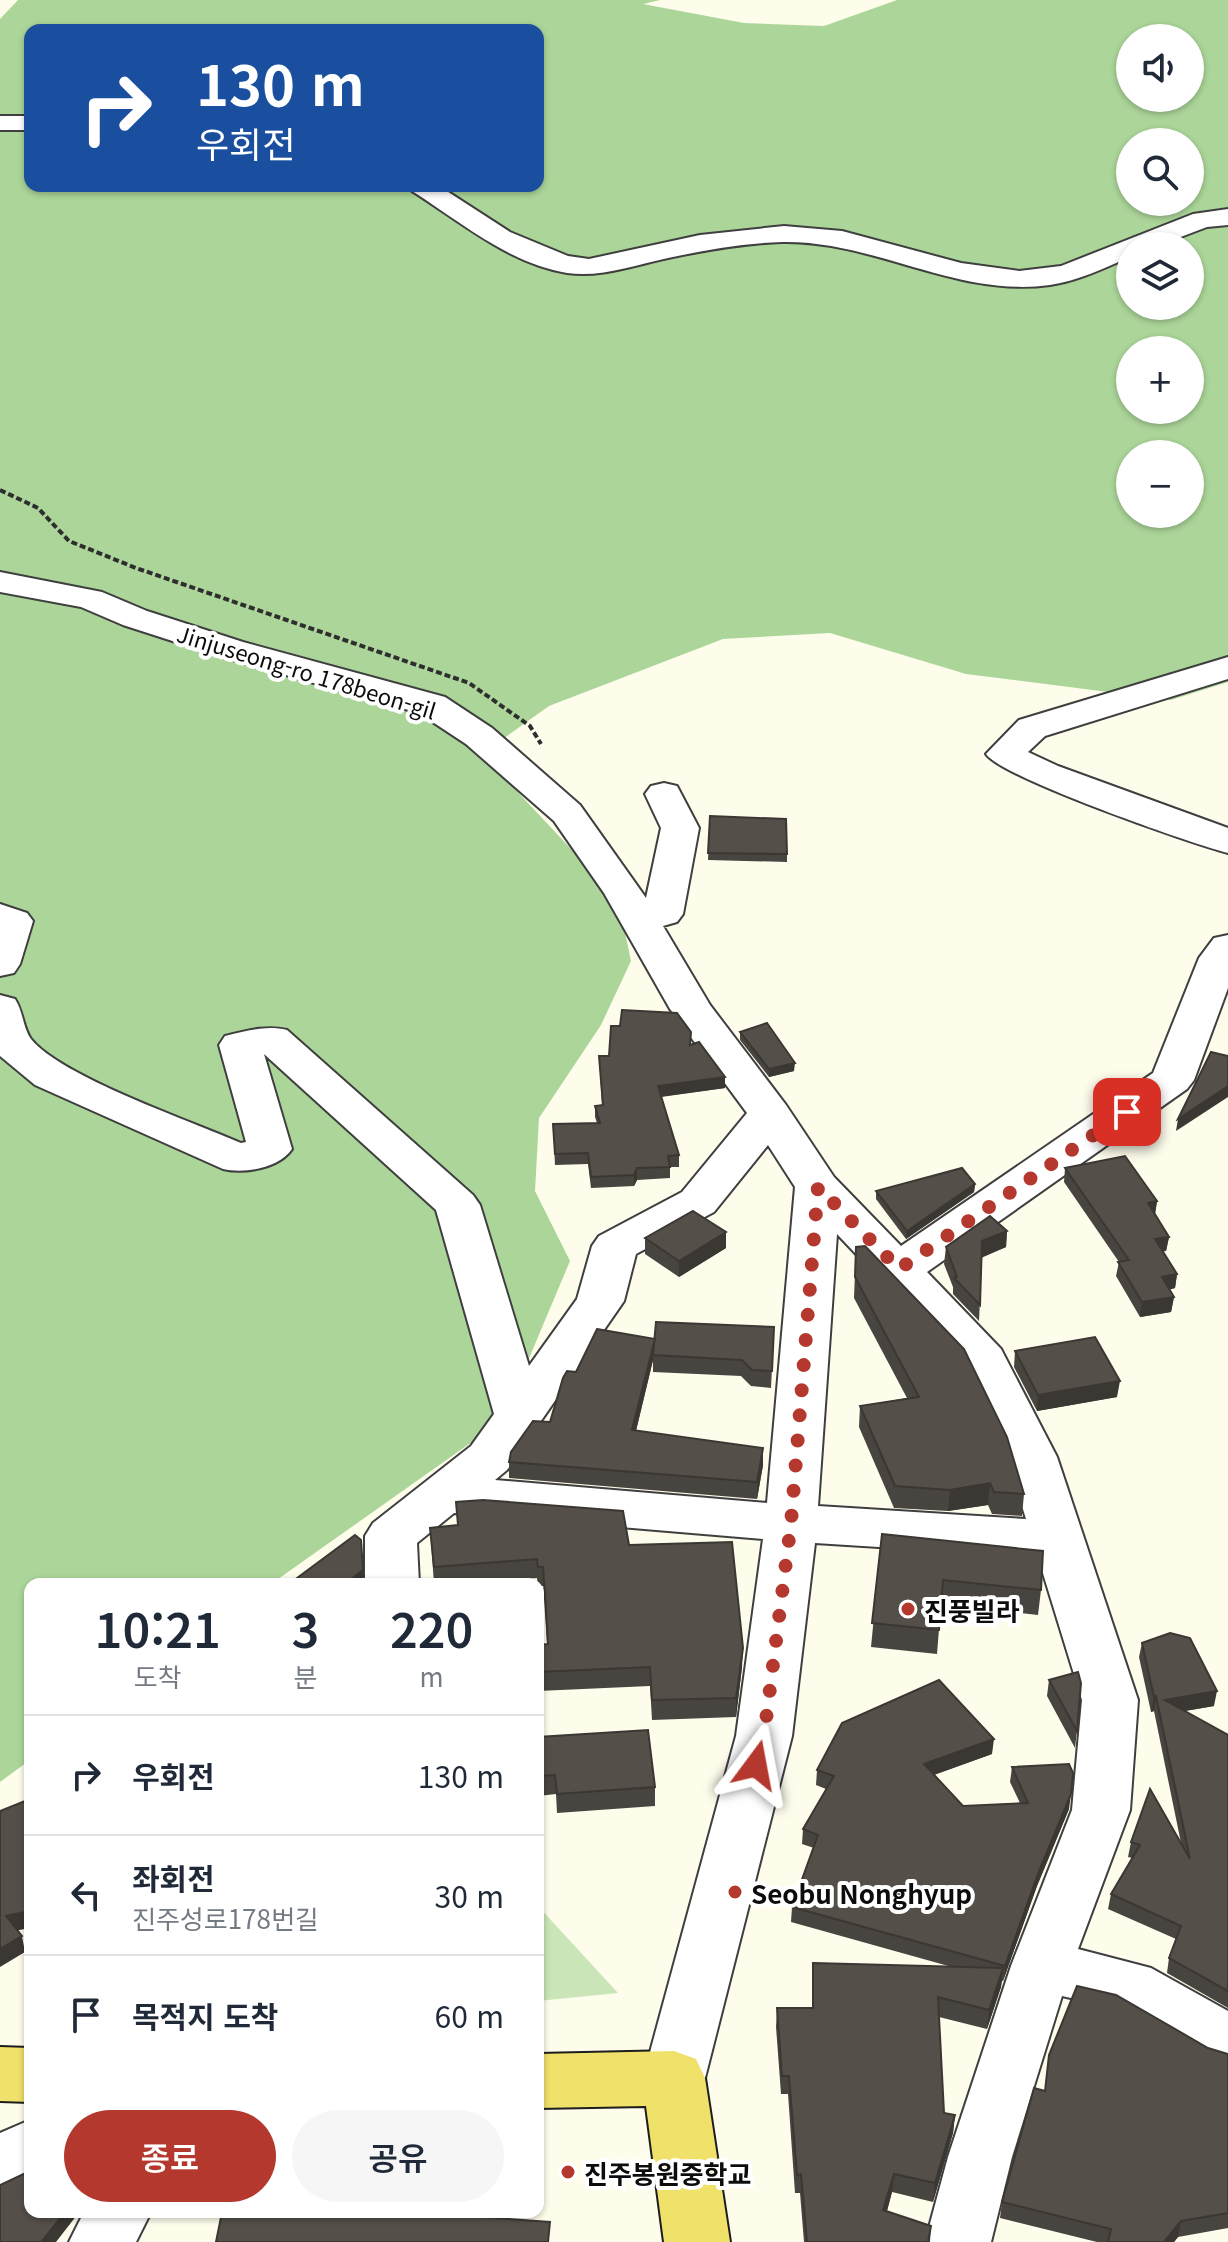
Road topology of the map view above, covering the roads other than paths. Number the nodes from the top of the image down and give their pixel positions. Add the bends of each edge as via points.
1 (0, 123) edge
2 (24, 123) edge
3 (430, 192) edge
4 (1228, 217) edge
5 (1169, 232) edge
6 (1116, 252) edge
7 (0, 582) edge
8 (1228, 668) edge
9 (664, 794) dead end
10 (1228, 841) edge
11 (663, 914) dead end
12 (0, 916) edge
13 (1228, 947) edge
14 (0, 964) edge
15 (0, 1008) edge
16 (770, 1114) junction
17 (818, 1187) junction
18 (899, 1269) junction
19 (519, 1416) junction
20 (446, 1494) junction
21 (791, 1523) junction
22 (1059, 1540) junction
23 (392, 1578) edge
24 (1041, 1966) junction
25 (1228, 2042) edge
26 (0, 2074) edge
27 (24, 2075) edge
28 (674, 2078) junction
29 (544, 2081) edge
30 (24, 2152) edge
31 (0, 2169) edge
32 (115, 2218) edge
33 (102, 2242) edge
34 (697, 2242) edge
35 (958, 2242) edge

1 - 2 street
3 - 6 street via 511,246 574,267 784,234 866,243 979,277 1063,274
4 - 5 street
7 - 16 street, Jinjuseong-ro 178beon-gil via 90,599 231,649 432,705 479,736 567,813 623,892 691,1009
8 - 10 street via 1032,728 1004,754
9 - 11 street via 680,828
12 - 14 street via 13,921
13 - 18 street via 1219,958 1172,1080
15 - 19 street via 10,1043 50,1076 239,1159 270,1149 240,1045 272,1039 457,1205
16 - 17 street, Jinjuseong-ro 178beon-gil
16 - 19 street via 698,1202 615,1246 600,1301
17 - 18 street, Jinjuseong-ro 178beon-gil
17 - 21 street
18 - 22 street, Jinjuseong-ro 178beon-gil via 984,1360 1032,1457
19 - 20 street via 489,1458
20 - 21 street
20 - 23 street via 391,1536
21 - 22 street
21 - 28 street via 764,1736
22 - 24 street, Jinjuseong-ro 178beon-gil via 1110,1700 1101,1810
24 - 25 street via 1129,1986
24 - 35 street, Jinjuseong-ro 178beon-gil
26 - 27 main road
28 - 29 main road
28 - 34 main road
30 - 31 street
32 - 33 street

